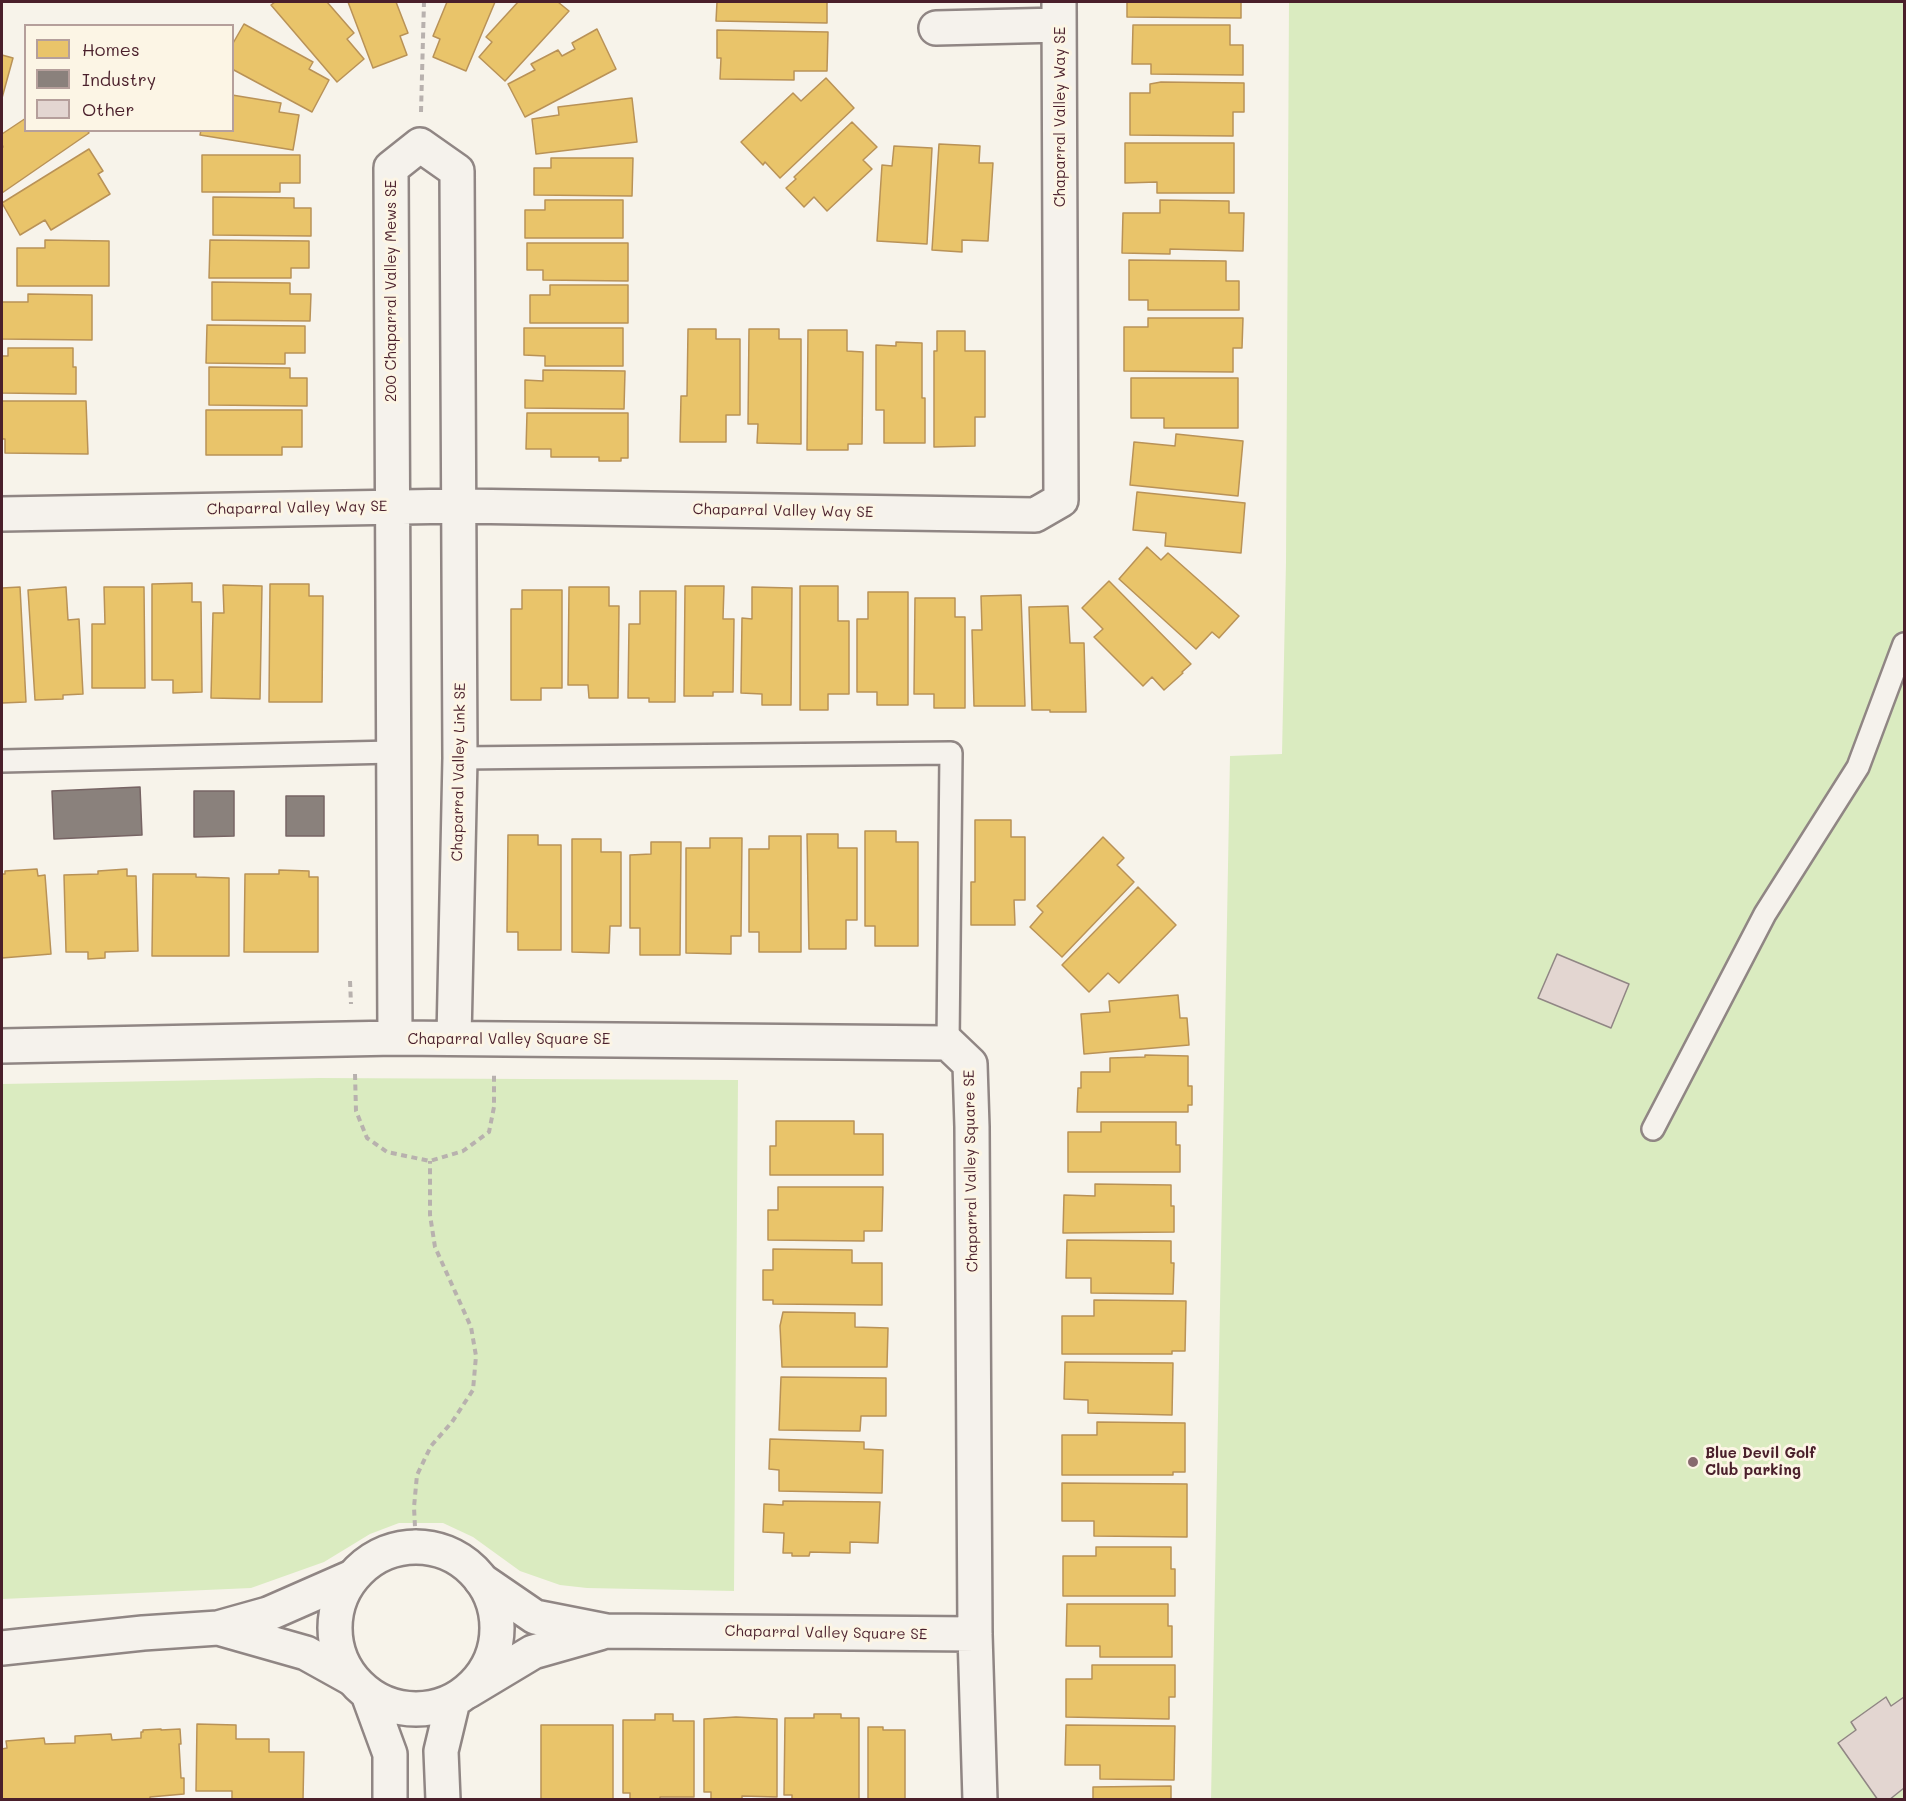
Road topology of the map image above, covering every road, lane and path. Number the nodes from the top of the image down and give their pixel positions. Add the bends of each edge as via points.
1 (424, 2) edge
2 (1059, 13) edge
3 (936, 28) dead end
4 (420, 145) junction
5 (391, 506) junction
6 (459, 506) junction
7 (2, 514) edge
8 (1905, 644) edge
9 (393, 752) junction
10 (460, 758) junction
11 (2, 761) edge
12 (350, 981) dead end
13 (395, 1038) junction
14 (454, 1038) junction
15 (492, 1039) junction
16 (353, 1040) junction
17 (948, 1043) junction
18 (2, 1046) edge
19 (1653, 1129) dead end
20 (430, 1161) junction
21 (416, 1547) junction
22 (350, 1578) junction
23 (481, 1580) junction
24 (218, 1628) junction
25 (606, 1631) junction
26 (975, 1635) junction
27 (2, 1648) edge
28 (360, 1686) junction
29 (461, 1696) junction
30 (390, 1800) edge
31 (443, 1800) edge
32 (980, 1800) edge

1 - 4 path
2 - 3 street
2 - 6 street, Chaparral Valley Way SE via 1062,500 1035,515
4 - 5 street, 200 Chaparral Valley Mews SE via 391,168
4 - 6 street via 457,171
5 - 6 street, Chaparral Valley Way SE
5 - 7 street, Chaparral Valley Way SE
5 - 9 street
6 - 10 street, Chaparral Valley Link SE
8 - 19 lane via 1858,767 1765,914
9 - 11 lane
9 - 13 street
10 - 14 street, Chaparral Valley Link SE
10 - 17 lane via 951,753
12 - 16 path
13 - 14 street, Chaparral Valley Square SE
13 - 16 street, Chaparral Valley Square SE
14 - 15 street, Chaparral Valley Square SE
15 - 17 street, Chaparral Valley Square SE
15 - 20 path via 494,1107 489,1132 462,1152
16 - 18 street, Chaparral Valley Square SE
16 - 20 path via 356,1111 367,1138 387,1152
17 - 26 street, Chaparral Valley Square SE via 970,1064
20 - 21 path via 430,1215 435,1247 471,1327 476,1356 473,1390 431,1446 417,1475
21 - 22 street via 377,1555
21 - 23 street via 441,1548 468,1565
22 - 24 street via 268,1614
22 - 28 street via 340,1604 336,1632 341,1659
23 - 25 street, Chaparral Valley Square SE via 535,1617
23 - 29 street via 489,1598 496,1641 480,1679
24 - 27 street
24 - 28 street via 306,1653
25 - 26 street, Chaparral Valley Square SE
25 - 29 street, Chaparral Valley Square SE via 533,1652
26 - 32 street
28 - 29 street via 390,1707 418,1711 437,1708
28 - 30 street via 390,1754
29 - 31 street via 441,1751

